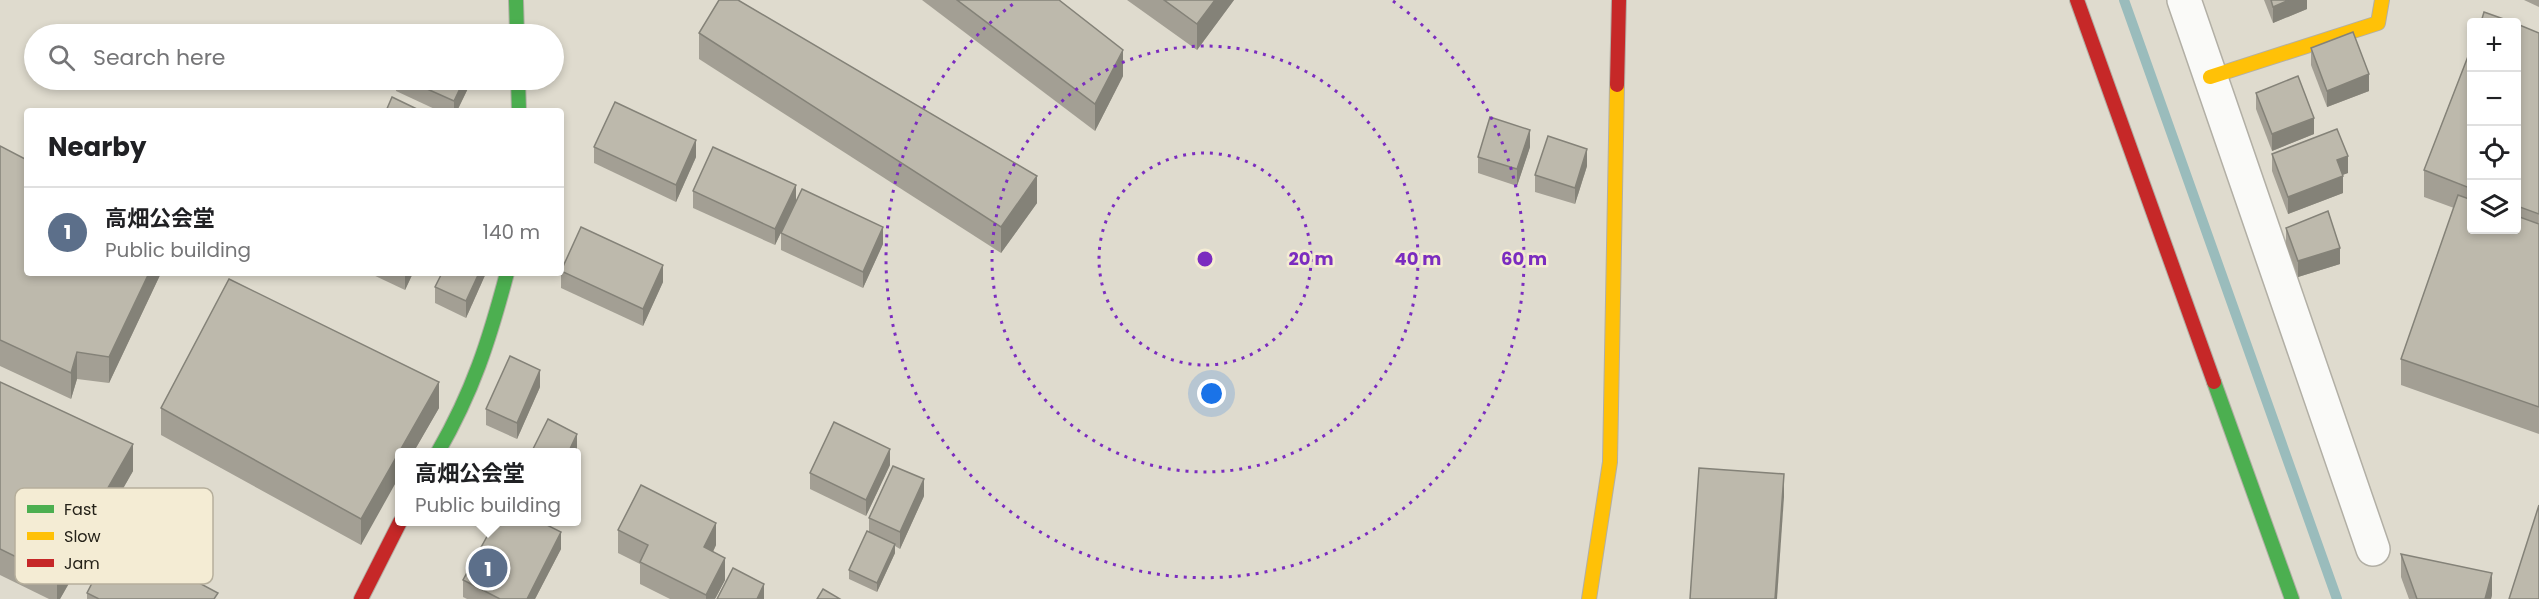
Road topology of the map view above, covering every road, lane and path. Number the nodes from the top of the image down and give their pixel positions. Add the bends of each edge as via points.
1 (516, 0) edge
2 (1619, 0) edge
3 (2077, 0) edge
4 (2184, 0) edge
5 (2382, 0) edge
6 (517, 24) edge
7 (2210, 77) junction
8 (518, 90) edge
9 (519, 108) edge
10 (506, 276) edge
11 (441, 448) edge
12 (398, 526) edge
13 (2373, 549) dead end
14 (361, 599) edge
15 (1589, 599) edge
16 (2292, 599) edge

1 - 6 street
2 - 15 street via 1610,462
3 - 16 street
4 - 7 street
5 - 7 street via 2378,23
7 - 13 street
8 - 9 street
10 - 11 street via 486,351 461,412
12 - 14 street

